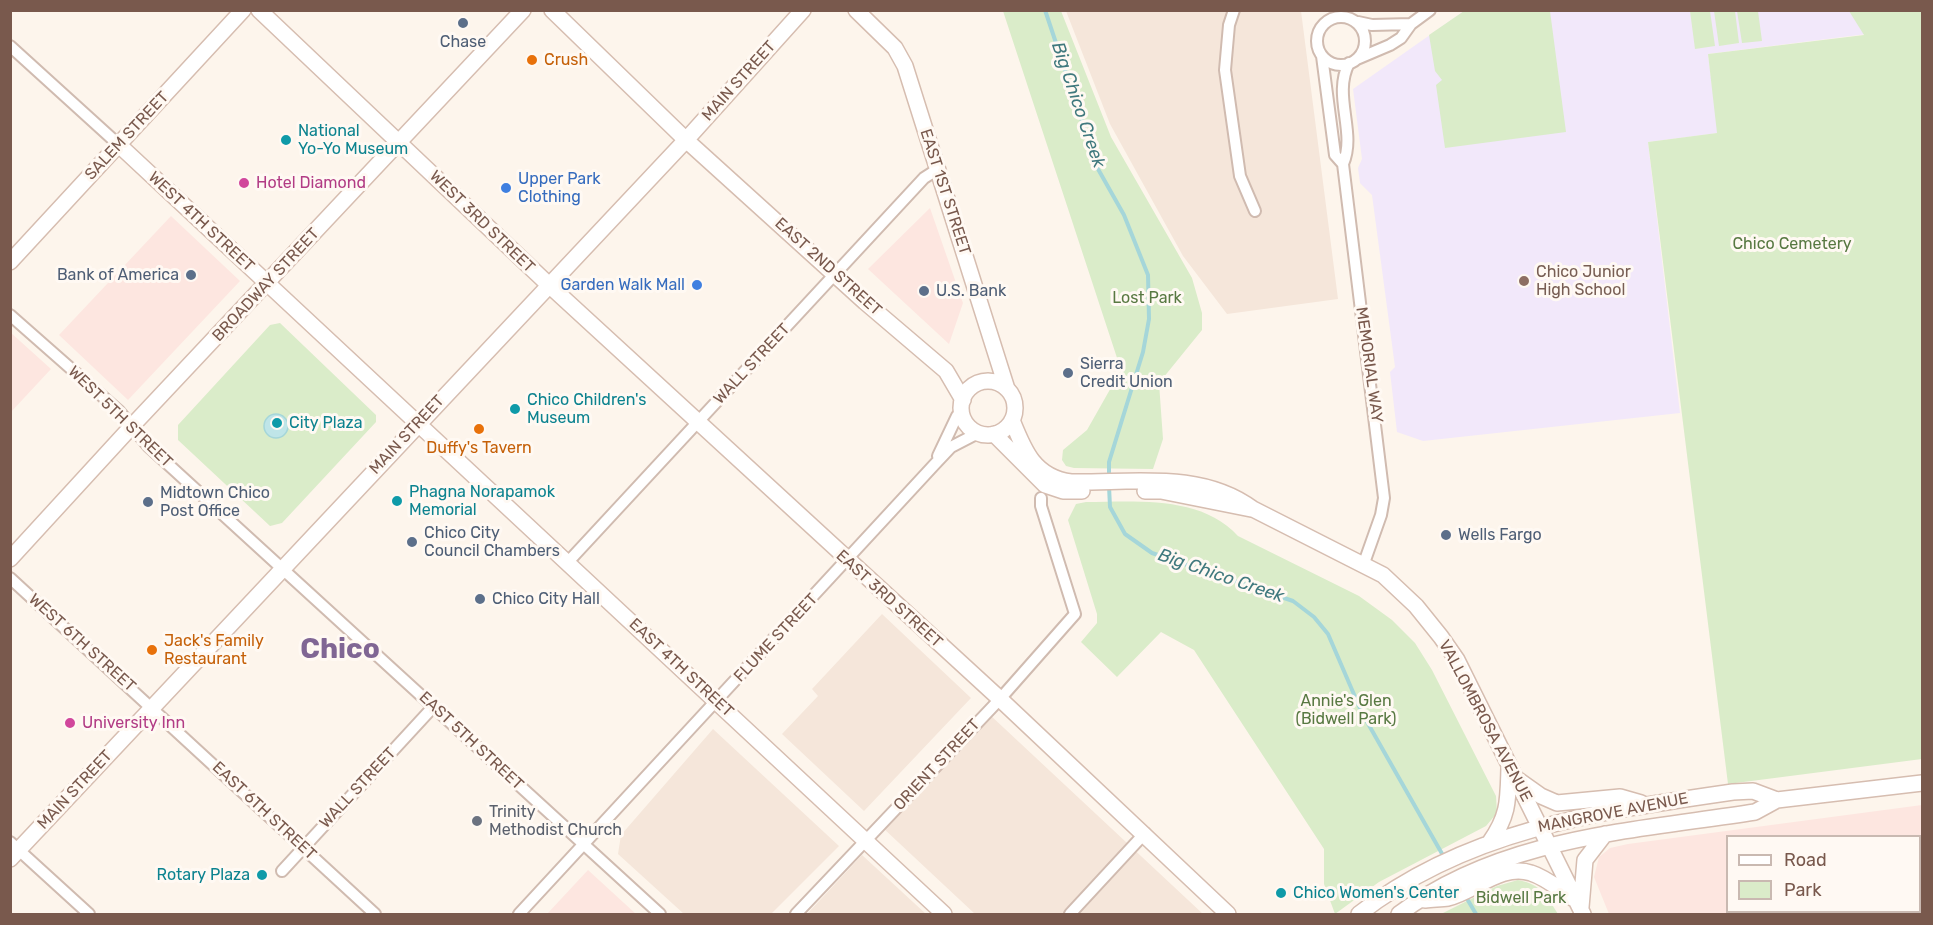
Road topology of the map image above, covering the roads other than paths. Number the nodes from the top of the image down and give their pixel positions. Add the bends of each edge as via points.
1 (243, 10) edge
2 (258, 10) edge
3 (523, 10) edge
4 (552, 10) edge
5 (803, 10) edge
6 (856, 10) edge
7 (1234, 10) edge
8 (1323, 10) edge
9 (1430, 10) edge
10 (1353, 17) edge
11 (1411, 24) junction
12 (1322, 25) junction
13 (10, 46) edge
14 (1322, 56) junction
15 (1353, 61) junction
16 (686, 140) junction
17 (400, 142) junction
18 (119, 145) junction
19 (1343, 164) junction
20 (938, 169) junction
21 (1255, 211) dead end
22 (10, 262) edge
23 (835, 274) junction
24 (267, 284) junction
25 (549, 285) junction
26 (10, 315) edge
27 (1007, 389) junction
28 (962, 405) junction
29 (1012, 420) junction
30 (698, 421) junction
31 (418, 423) junction
32 (132, 426) junction
33 (986, 433) junction
34 (934, 465) junction
35 (1087, 487) junction
36 (1041, 498) dead end
37 (10, 560) edge
38 (847, 561) junction
39 (568, 562) junction
40 (1364, 563) junction
41 (283, 568) junction
42 (10, 578) edge
43 (1000, 699) junction
44 (717, 703) junction
45 (434, 706) junction
46 (153, 708) junction
47 (1512, 771) junction
48 (1923, 783) edge
49 (1777, 800) junction
50 (1647, 805) junction
51 (1539, 826) junction
52 (1145, 833) junction
53 (1605, 834) junction
54 (866, 840) junction
55 (1490, 842) junction
56 (584, 844) junction
57 (1549, 846) junction
58 (302, 849) junction
59 (13, 850) edge
60 (282, 871) dead end
61 (1476, 878) junction
62 (1580, 908) edge
63 (1365, 910) edge
64 (89, 915) edge
65 (375, 915) edge
66 (519, 915) edge
67 (660, 915) edge
68 (796, 915) edge
69 (944, 915) edge
70 (1071, 915) edge
71 (1228, 915) edge
72 (1399, 915) edge

1 - 18 street, SALEM STREET
2 - 17 street, WEST 3RD STREET
3 - 17 street, BROADWAY STREET
4 - 16 street, EAST 2ND STREET
5 - 16 street, MAIN STREET
6 - 20 street, EAST 1ST STREET via 900,56
7 - 21 street via 1228,25 1226,70 1240,176
8 - 12 street
9 - 11 street
10 - 11 street via 1372,25
10 - 12 street via 1339,16
10 - 15 street via 1365,43
11 - 15 street via 1401,38
12 - 14 street via 1316,38
13 - 18 street, WEST 4TH STREET
14 - 15 street via 1331,63
14 - 19 street, MEMORIAL WAY via 1335,155
15 - 19 street, MEMORIAL WAY via 1341,88 1347,154
16 - 23 street, EAST 2ND STREET
16 - 25 street, MAIN STREET
17 - 24 street, BROADWAY STREET
17 - 25 street, WEST 3RD STREET
18 - 22 street, SALEM STREET
18 - 24 street, WEST 4TH STREET
19 - 40 street, MEMORIAL WAY via 1383,476 1382,515
20 - 23 street, WALL STREET via 924,178
20 - 27 street, EAST 1ST STREET
23 - 28 street, EAST 2ND STREET via 946,371
23 - 30 street, WALL STREET
24 - 31 street, WEST 4TH STREET
24 - 32 street, BROADWAY STREET
25 - 30 street, EAST 3RD STREET
25 - 31 street, MAIN STREET
26 - 32 street, WEST 5TH STREET
27 - 28 street via 982,382 974,386
27 - 29 street via 1015,404
28 - 33 street via 967,424
28 - 34 street, FLUME STREET
29 - 33 street via 1007,426
29 - 35 street, VALLOMBROSA AVENUE via 1024,452 1039,467
30 - 38 street, EAST 3RD STREET
30 - 39 street, WALL STREET
31 - 39 street, EAST 4TH STREET
31 - 41 street, MAIN STREET
32 - 37 street, BROADWAY STREET
32 - 41 street, WEST 5TH STREET via 148,446
33 - 34 street, FLUME STREET via 951,447
33 - 35 street, VALLOMBROSA AVENUE via 1045,485 1063,491
34 - 38 street, FLUME STREET
35 - 40 street, VALLOMBROSA AVENUE via 1187,483 1204,487 1236,496 1253,509
36 - 43 street, ORIENT STREET via 1075,614
38 - 43 street, EAST 3RD STREET
38 - 44 street, FLUME STREET
39 - 44 street, EAST 4TH STREET
40 - 47 street, VALLOMBROSA AVENUE via 1397,588 1441,637
41 - 45 street, EAST 5TH STREET
41 - 46 street, MAIN STREET
42 - 46 street, WEST 6TH STREET
43 - 52 street, EAST 3RD STREET
43 - 54 street, ORIENT STREET
44 - 54 street, EAST 4TH STREET
44 - 56 street, FLUME STREET
45 - 56 street, EAST 5TH STREET
45 - 58 street, WALL STREET
46 - 58 street, EAST 6TH STREET
46 - 59 street, MAIN STREET
47 - 50 street via 1540,796 1557,803 1620,797
47 - 51 street, VALLOMBROSA AVENUE
47 - 55 street via 1508,806
48 - 49 street, MANGROVE AVENUE
49 - 50 street, MANGROVE AVENUE via 1753,791
49 - 53 street, MANGROVE AVENUE via 1755,812
50 - 51 street, MANGROVE AVENUE
51 - 55 street, MANGROVE AVENUE
51 - 57 street, VALLOMBROSA AVENUE
52 - 70 street
52 - 71 street, EAST 3RD STREET
53 - 57 street, MANGROVE AVENUE
53 - 62 street via 1585,860
54 - 68 street, ORIENT STREET
54 - 69 street, EAST 4TH STREET
55 - 63 street, MANGROVE AVENUE via 1428,870
56 - 66 street, FLUME STREET
56 - 67 street, EAST 5TH STREET
57 - 61 street, MANGROVE AVENUE via 1528,850
57 - 62 street, VALLOMBROSA AVENUE
58 - 60 street, WALL STREET
58 - 65 street, EAST 6TH STREET
59 - 64 street
61 - 62 street via 1528,872 1543,878
61 - 72 street via 1449,898 1422,900

